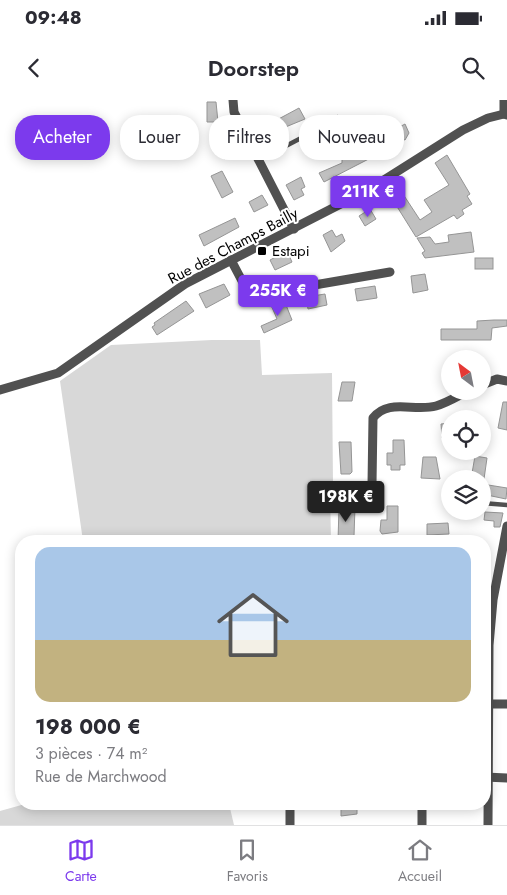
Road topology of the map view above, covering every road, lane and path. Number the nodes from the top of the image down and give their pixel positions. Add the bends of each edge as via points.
1 (233, 100) edge
2 (504, 100) edge
3 (236, 115) edge
4 (505, 115) edge
5 (259, 160) edge
6 (294, 229) junction
7 (231, 260) junction
8 (390, 272) dead end
9 (491, 381) edge
10 (507, 381) edge
11 (0, 390) edge
12 (448, 400) edge
13 (372, 484) dead end
14 (491, 504) edge
15 (507, 505) edge
16 (507, 526) edge
17 (491, 624) edge
18 (491, 704) edge
19 (507, 704) edge
20 (491, 777) edge
21 (507, 778) edge
22 (290, 810) edge
23 (422, 810) edge
24 (487, 810) edge
25 (290, 825) edge
26 (422, 825) edge
27 (488, 825) edge

1 - 3 street
2 - 4 street
4 - 6 street, Rue des Champs Bailly via 488,118 463,130 368,190
5 - 6 street
6 - 7 street, Rue des Champs Bailly
7 - 8 street via 250,296
7 - 11 street, Rue des Champs Bailly via 185,284 58,373
9 - 10 street
12 - 13 street via 435,406 386,407 378,412 373,418
14 - 15 lane
16 - 17 street
18 - 19 street
20 - 21 street
22 - 25 street
23 - 26 street
24 - 27 street

